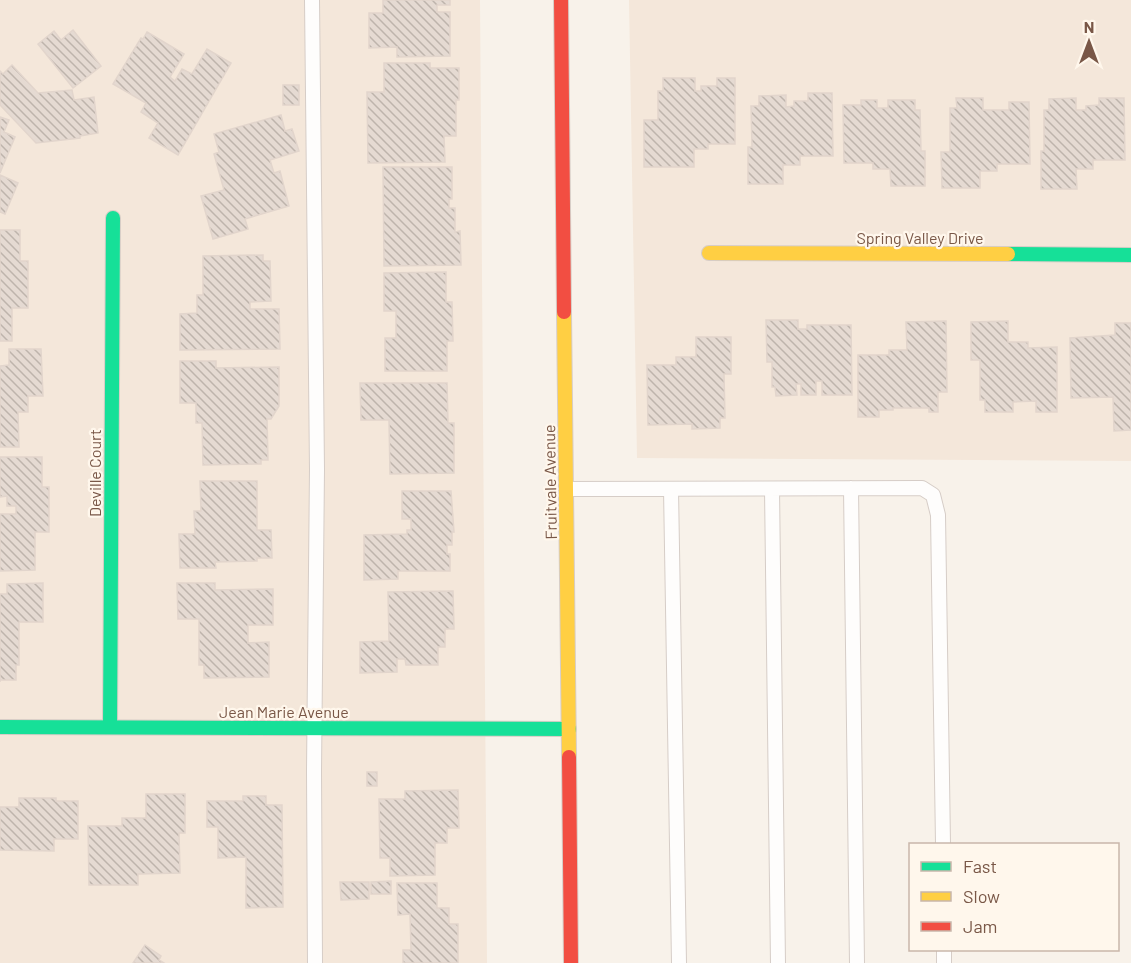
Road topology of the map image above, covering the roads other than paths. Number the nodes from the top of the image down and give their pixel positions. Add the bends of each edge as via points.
1 (312, 0) edge
2 (561, 0) edge
3 (113, 218) dead end
4 (709, 253) dead end
5 (1131, 255) edge
6 (851, 488) junction
7 (566, 489) junction
8 (671, 489) junction
9 (772, 489) junction
10 (0, 727) edge
11 (110, 727) junction
12 (315, 728) junction
13 (569, 729) junction
14 (943, 843) edge
15 (315, 963) edge
16 (571, 963) edge
17 (679, 963) edge
18 (778, 963) edge
19 (857, 963) edge

1 - 12 lane via 317,457
2 - 7 street, Fruitvale Avenue
3 - 11 street, Deville Court
4 - 5 street, Spring Valley Drive
6 - 9 lane
6 - 14 lane via 922,488 933,495 938,514
6 - 19 lane
7 - 8 lane
7 - 13 street, Fruitvale Avenue
8 - 9 lane
8 - 17 lane
9 - 18 lane
10 - 11 street, Jean Marie Avenue
11 - 12 street, Jean Marie Avenue
12 - 13 street, Jean Marie Avenue
12 - 15 lane
13 - 16 street, Fruitvale Avenue

